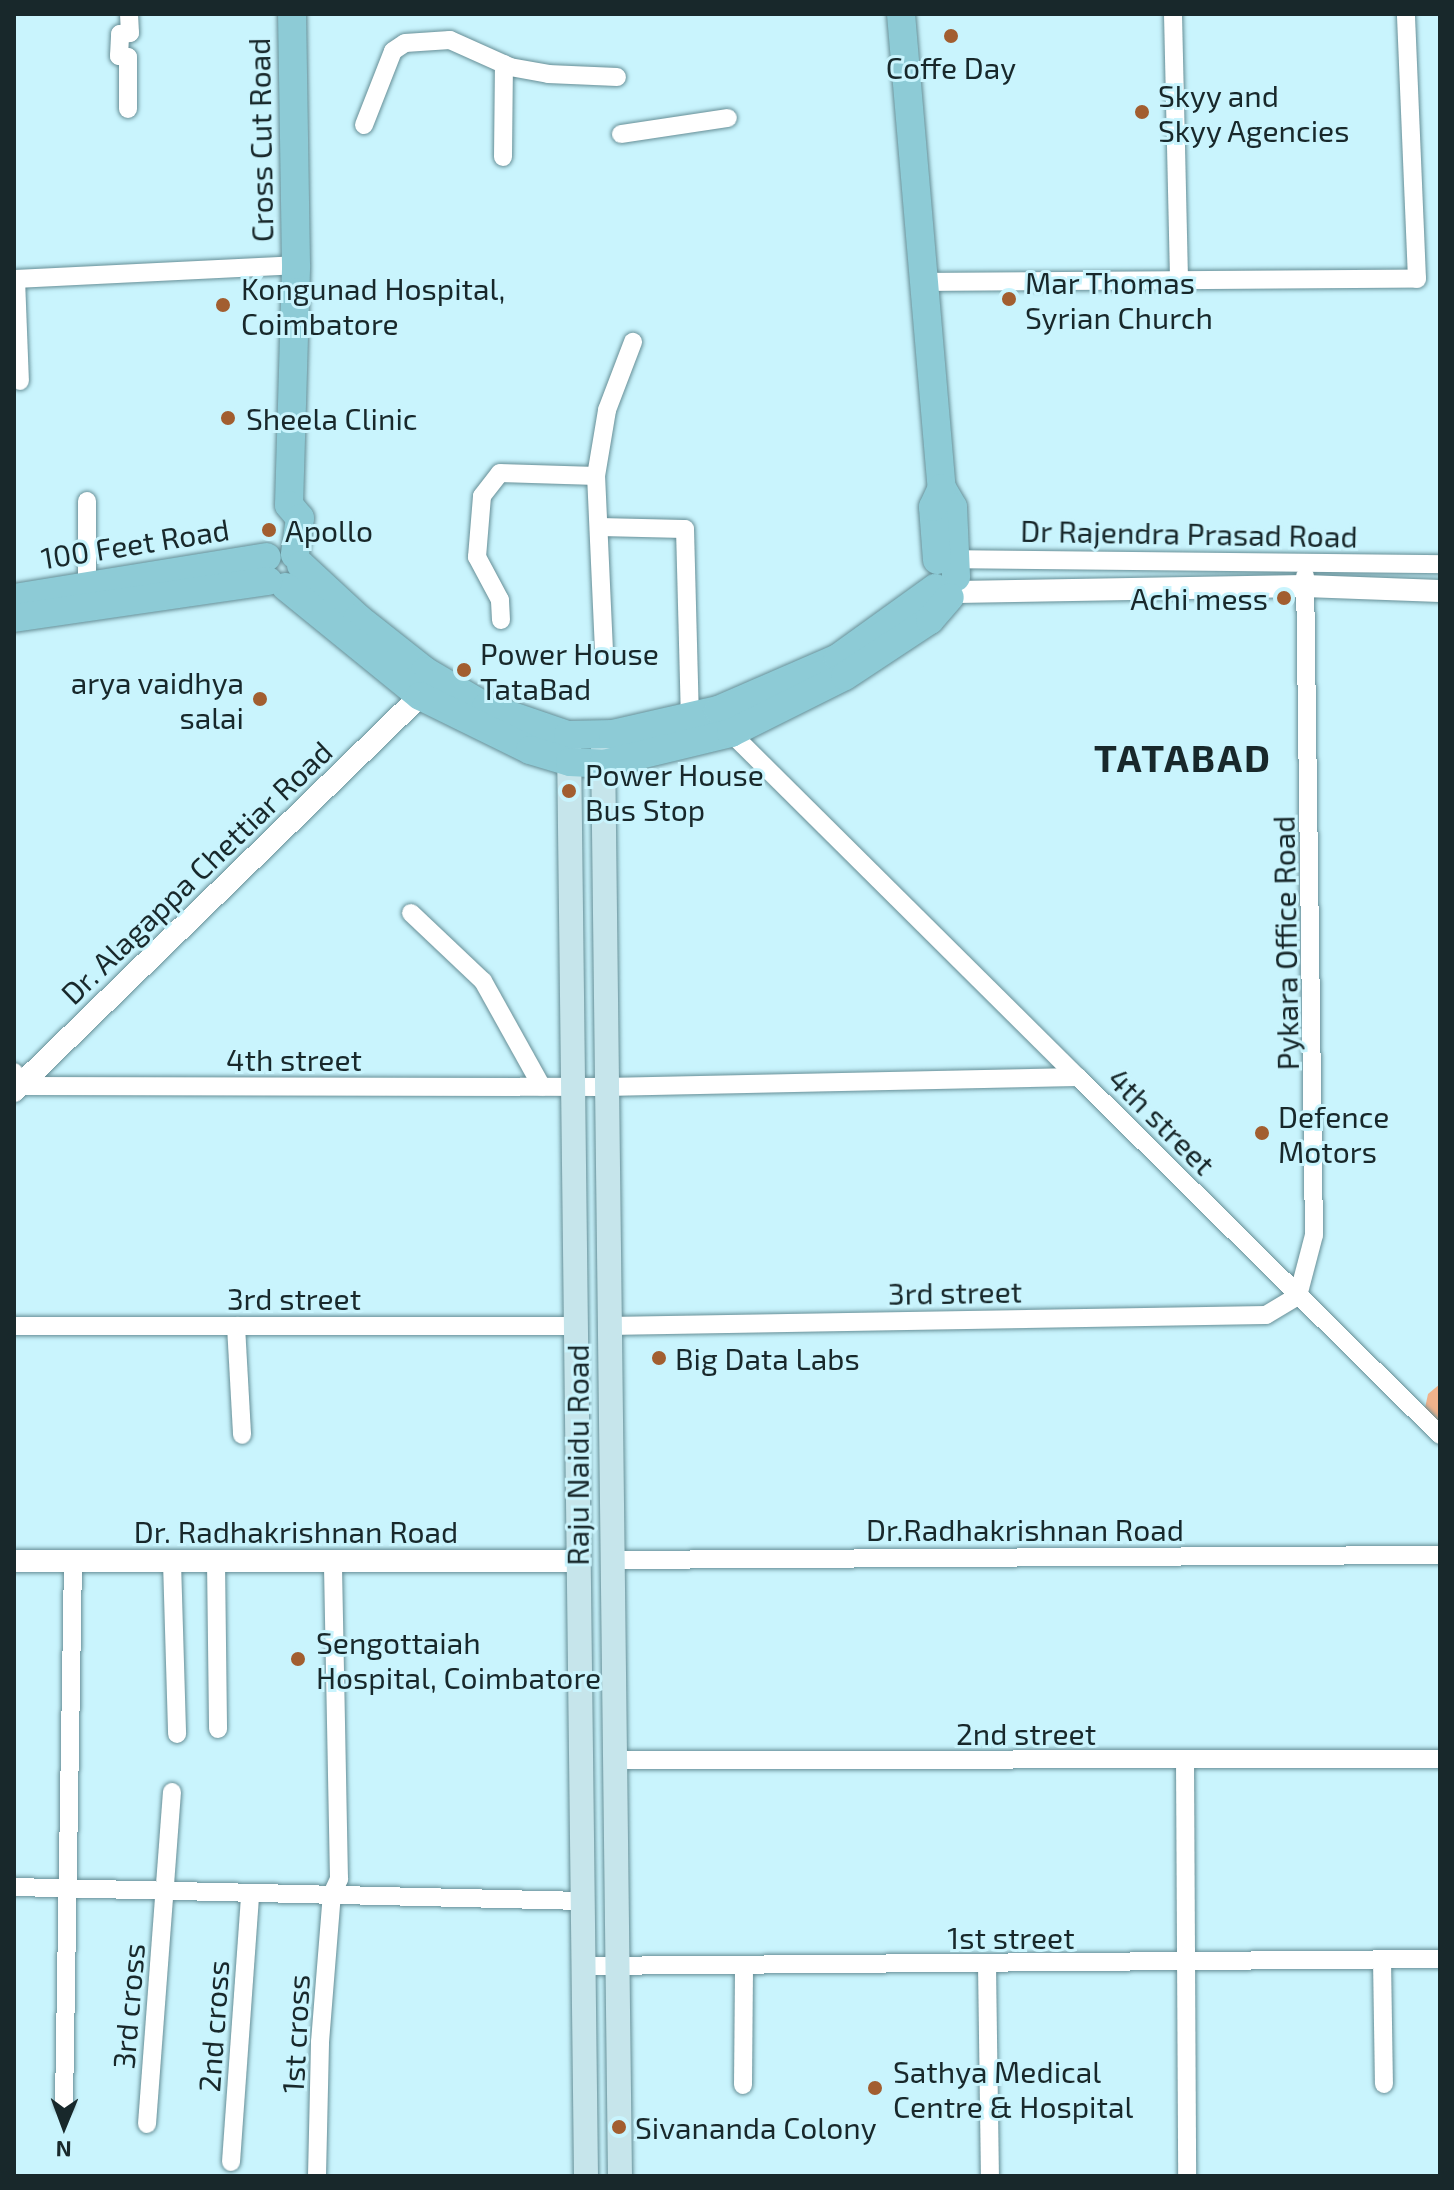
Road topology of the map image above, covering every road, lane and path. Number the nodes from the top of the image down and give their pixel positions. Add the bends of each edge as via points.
1 (129, 14) edge
2 (292, 14) edge
3 (901, 14) edge
4 (1173, 14) edge
5 (1406, 14) edge
6 (504, 64) junction
7 (617, 77) dead end
8 (128, 109) dead end
9 (728, 118) dead end
10 (364, 125) dead end
11 (621, 134) dead end
12 (503, 157) dead end
13 (296, 265) junction
14 (15, 279) edge
15 (1179, 280) junction
16 (926, 282) junction
17 (633, 342) dead end
18 (20, 381) dead end
19 (596, 476) junction
20 (87, 501) dead end
21 (599, 527) junction
22 (1440, 564) edge
23 (283, 566) junction
24 (948, 578) junction
25 (1440, 578) edge
26 (1305, 581) junction
27 (87, 586) junction
28 (1440, 591) edge
29 (14, 598) edge
30 (14, 618) edge
31 (501, 620) dead end
32 (604, 651) dead end
33 (420, 696) junction
34 (690, 717) junction
35 (731, 733) junction
36 (602, 734) junction
37 (569, 748) junction
38 (603, 764) junction
39 (411, 913) dead end
40 (1078, 1077) junction
41 (16, 1083) edge
42 (542, 1087) junction
43 (570, 1087) junction
44 (605, 1087) junction
45 (1298, 1296) junction
46 (14, 1326) edge
47 (236, 1326) junction
48 (574, 1326) junction
49 (608, 1326) junction
50 (242, 1435) dead end
51 (1440, 1435) edge
52 (1440, 1555) edge
53 (610, 1560) junction
54 (14, 1561) edge
55 (216, 1561) junction
56 (333, 1561) junction
57 (578, 1561) junction
58 (73, 1562) junction
59 (172, 1562) junction
60 (218, 1729) dead end
61 (177, 1734) dead end
62 (1440, 1759) edge
63 (613, 1760) junction
64 (1185, 1761) junction
65 (172, 1792) dead end
66 (14, 1887) edge
67 (71, 1889) junction
68 (166, 1892) junction
69 (332, 1894) junction
70 (250, 1895) junction
71 (581, 1901) junction
72 (1440, 1959) edge
73 (1382, 1960) junction
74 (1187, 1963) junction
75 (987, 1965) junction
76 (582, 1966) junction
77 (744, 1966) junction
78 (615, 1967) junction
79 (1384, 2084) dead end
80 (743, 2085) dead end
81 (64, 2104) dead end
82 (147, 2124) dead end
83 (231, 2162) dead end
84 (317, 2176) edge
85 (586, 2176) edge
86 (620, 2176) edge
87 (990, 2176) edge
88 (1187, 2176) edge

1 - 8 street via 130,33 120,34 119,56 128,57
2 - 13 main road, Cross Cut Road
3 - 16 main road
4 - 15 street
5 - 15 street via 1417,279
6 - 7 street via 548,74
6 - 10 street via 450,40 405,43 393,51
6 - 12 street
9 - 11 street
13 - 14 street
13 - 23 main road, Cross Cut Road via 289,505 300,518
14 - 18 street
15 - 16 street
16 - 24 main road via 942,488 933,507
17 - 19 street via 607,410
19 - 21 street
19 - 31 street via 500,473 482,496 477,557 500,600
20 - 27 street
21 - 32 street
21 - 34 street via 685,529
22 - 24 street, Dr Rajendra Prasad Road
23 - 27 main road, 100 Feet Road
23 - 30 main road, 100 Feet Road
23 - 33 main road
23 - 37 main road via 425,671
24 - 26 street via 1072,584
24 - 34 main road via 838,658
24 - 35 main road via 930,620 845,676
25 - 26 street
26 - 28 street
26 - 45 street, Pykara Office Road via 1314,1235
27 - 29 main road, 100 Feet Road
33 - 37 main road via 530,750
33 - 41 street, Dr. Alagappa Chettiar Road
34 - 36 main road
35 - 38 main road
35 - 40 street
36 - 37 main road
36 - 38 main road, Raju Naidu Road
37 - 38 main road
37 - 43 main road, Raju Naidu Road
38 - 44 main road, Raju Naidu Road
39 - 42 street via 483,981
40 - 44 street, 4th street
40 - 45 street, 4th street
41 - 42 street, 4th street
42 - 43 street, 4th street
43 - 44 street, 4th street
43 - 48 main road, Raju Naidu Road
44 - 49 main road, Raju Naidu Road
45 - 49 street, 3rd street via 1266,1315
45 - 51 street, 4th street
46 - 47 street, 3rd street
47 - 48 street, 3rd street
47 - 50 street
48 - 57 main road, Raju Naidu Road
49 - 53 main road, Raju Naidu Road
52 - 53 street, Dr.Radhakrishnan Road
53 - 63 main road, Raju Naidu Road
54 - 58 street, Dr. Radhakrishnan Road
55 - 56 street, Dr. Radhakrishnan Road
55 - 59 street, Dr. Radhakrishnan Road
55 - 60 street
56 - 57 street, Dr. Radhakrishnan Road
56 - 69 street, 1st cross via 339,1879
57 - 71 main road, Raju Naidu Road
58 - 59 street, Dr. Radhakrishnan Road
58 - 67 street
59 - 61 street
62 - 64 street, 2nd street
63 - 64 street, 2nd street
63 - 78 main road, Raju Naidu Road
64 - 74 street
65 - 68 street, 3rd cross
66 - 67 street
67 - 68 street
67 - 81 street
68 - 70 street
68 - 82 street, 3rd cross
69 - 70 street
69 - 71 street
69 - 84 street, 1st cross
70 - 83 street, 2nd cross
71 - 76 main road, Raju Naidu Road
72 - 73 street, 1st street
73 - 74 street, 1st street
73 - 79 street
74 - 75 street, 1st street
74 - 88 street
75 - 77 street, 1st street
75 - 87 street
76 - 78 street, 1st street
76 - 85 main road, Raju Naidu Road
77 - 78 street, 1st street
77 - 80 street
78 - 86 main road, Raju Naidu Road

